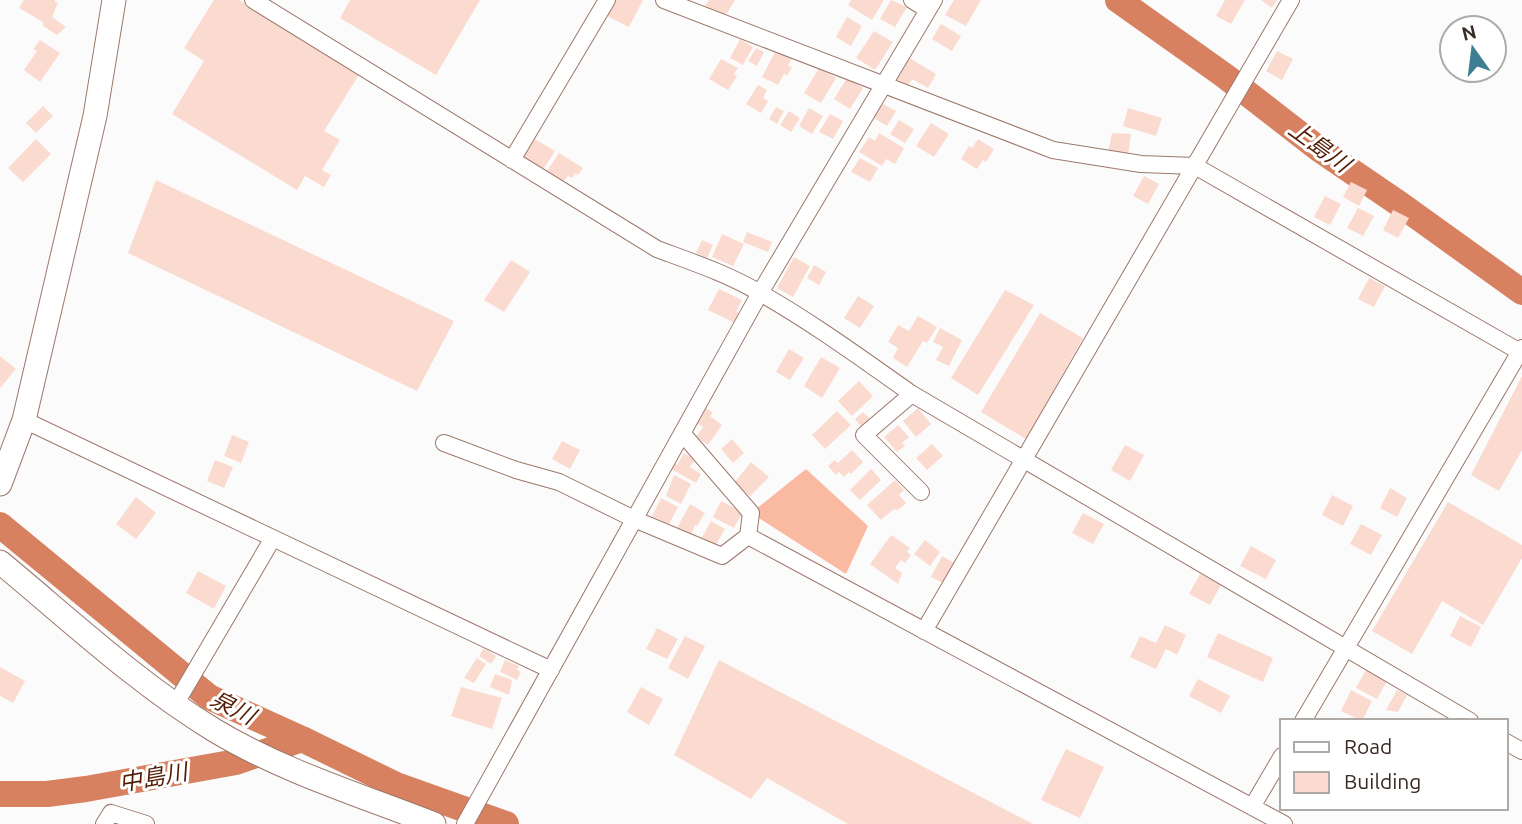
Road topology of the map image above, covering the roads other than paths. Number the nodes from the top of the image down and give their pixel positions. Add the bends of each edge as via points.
1 (114, 0) edge
2 (253, 0) edge
3 (607, 0) edge
4 (664, 0) edge
5 (912, 0) edge
6 (1291, 0) edge
7 (931, 5) edge
8 (884, 85) junction
9 (512, 160) junction
10 (1195, 166) junction
11 (760, 293) junction
12 (1521, 351) edge
13 (912, 394) junction
14 (24, 420) junction
15 (682, 433) junction
16 (444, 443) dead end
17 (1024, 461) junction
18 (0, 484) edge
19 (921, 492) dead end
20 (634, 519) junction
21 (748, 536) junction
22 (273, 538) junction
23 (0, 562) edge
24 (924, 631) junction
25 (1347, 648) junction
26 (551, 670) junction
27 (176, 705) junction
28 (1304, 719) edge
29 (1467, 719) edge
30 (1280, 759) edge
31 (1252, 807) junction
32 (104, 824) edge
33 (146, 824) edge
34 (434, 824) edge
35 (464, 824) edge
36 (1284, 824) edge

1 - 14 street via 95,116
2 - 9 street
3 - 9 street
4 - 8 street
5 - 7 street
6 - 10 street
7 - 8 street
8 - 10 street via 1053,150 1141,164
8 - 11 street
9 - 11 street via 657,249
10 - 12 street
10 - 17 street
11 - 13 street
11 - 15 street
12 - 25 street
13 - 17 street
13 - 19 street via 864,435
14 - 18 street
14 - 22 street
15 - 20 street
15 - 21 street via 751,513
16 - 20 street via 559,482
17 - 24 street
17 - 25 street
20 - 21 street via 722,556
20 - 26 street
21 - 24 street
22 - 26 street
22 - 27 street
23 - 27 street
24 - 31 street
25 - 28 street
25 - 29 street
26 - 35 street
27 - 34 street via 250,750
30 - 31 street
31 - 36 street
32 - 33 street via 111,813

